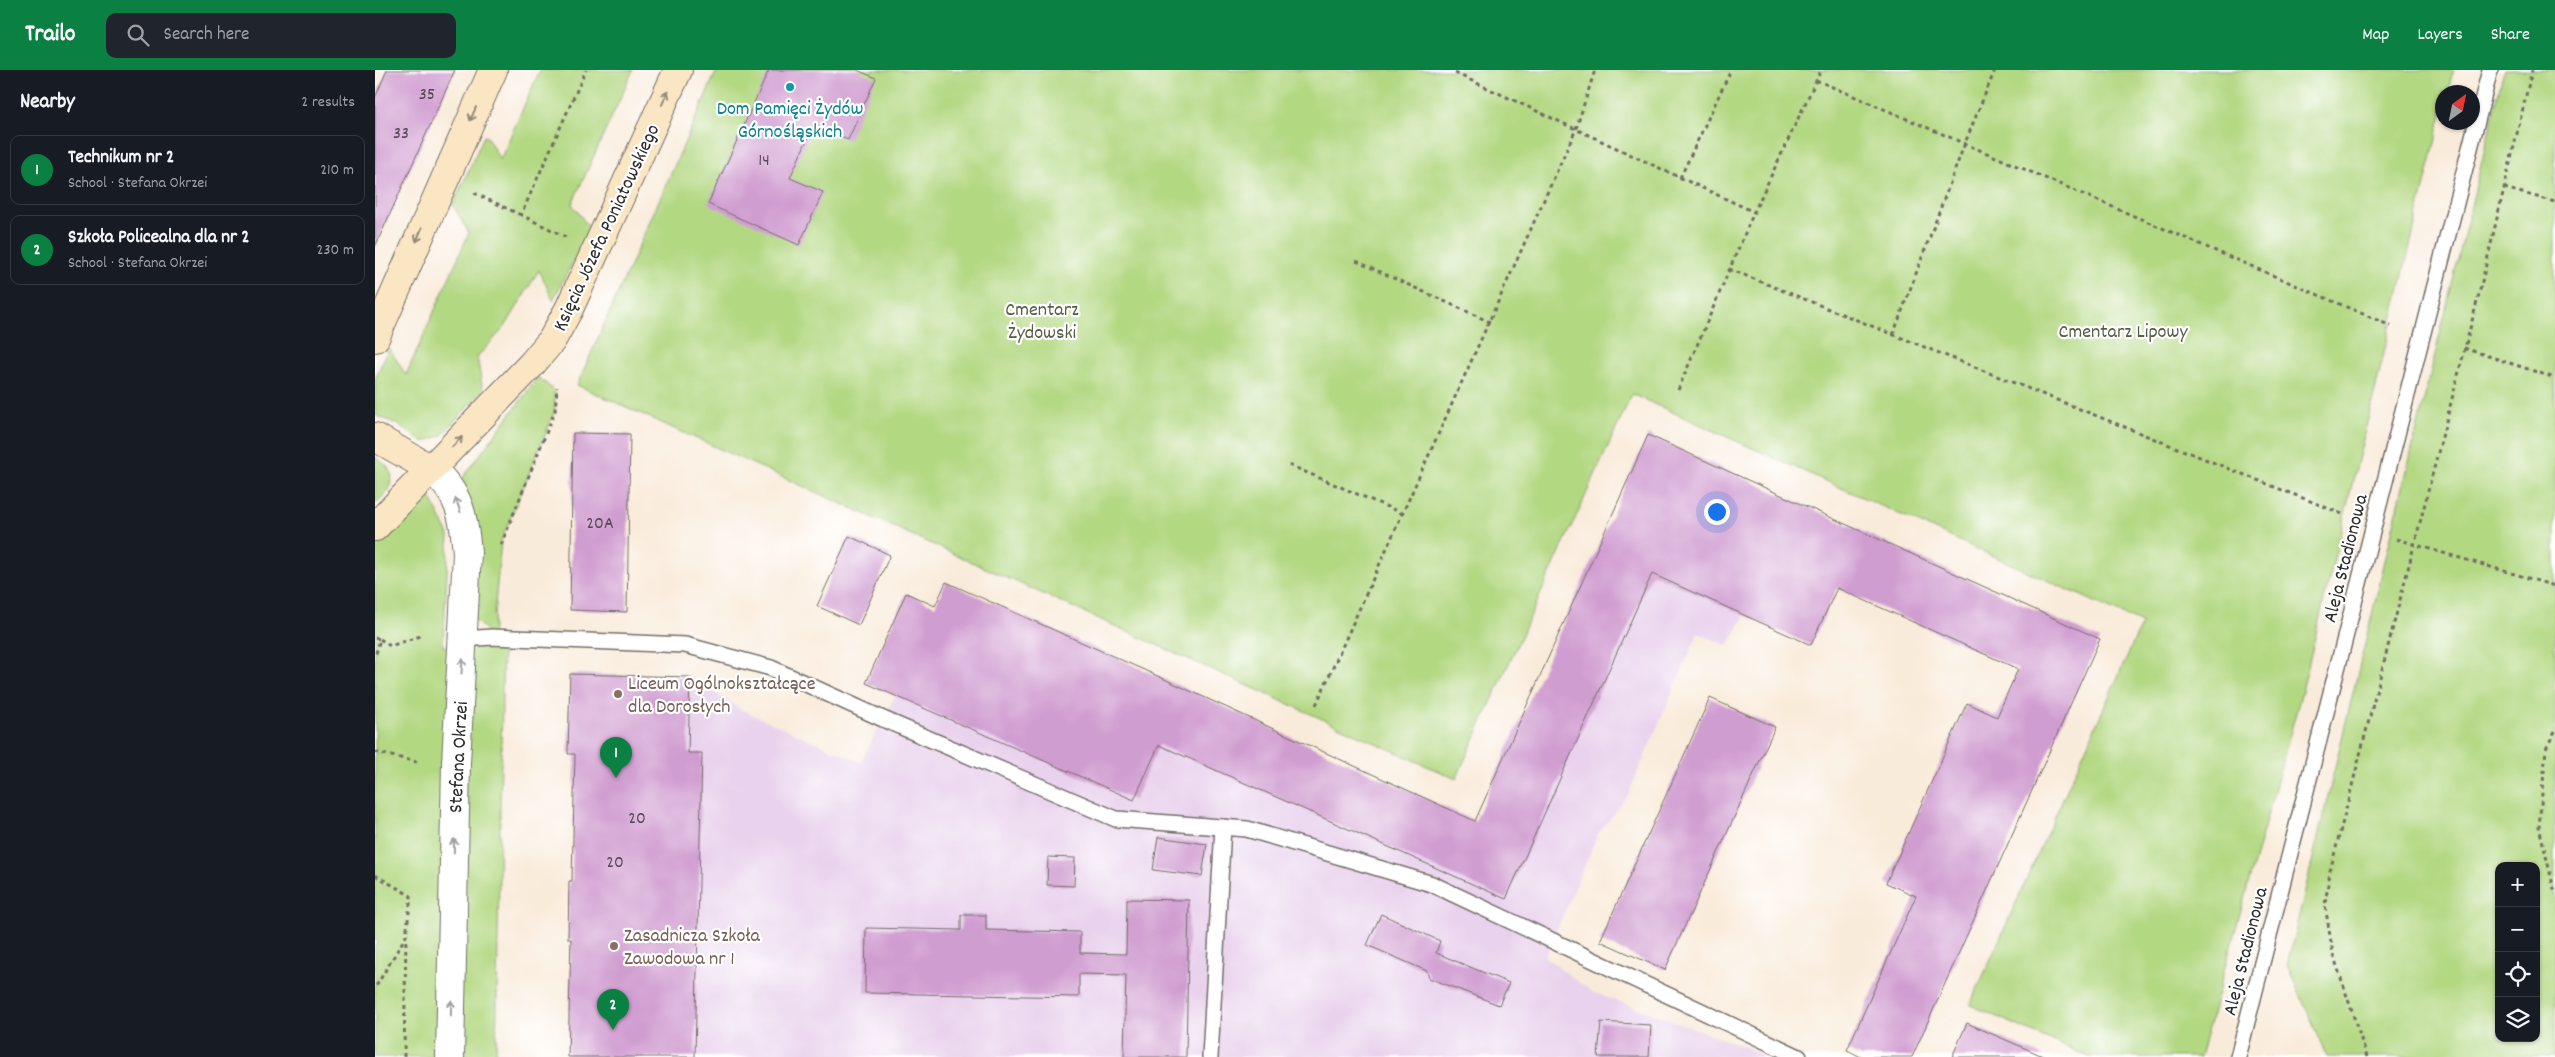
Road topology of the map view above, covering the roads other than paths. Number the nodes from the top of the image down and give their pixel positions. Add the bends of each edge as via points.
1 (493, 70) edge
2 (678, 70) edge
3 (2490, 70) edge
4 (375, 338) edge
5 (375, 437) edge
6 (431, 469) junction
7 (375, 528) edge
8 (464, 639) junction
9 (1223, 827) junction
10 (449, 1057) edge
11 (1210, 1057) edge
12 (1799, 1057) edge
13 (2238, 1057) edge

1 -> 4 street
6 -> 2 street, Księcia Józefa Poniatowskiego via 533,364 551,340 573,301
3 - 13 lane, Aleja Stadionowa
5 - 6 street
6 - 7 street, Księcia Józefa Poniatowskiego
8 -> 6 street, Stefana Okrzei via 465,531 453,490
8 - 9 lane via 492,637 685,645 771,668 1116,819
10 -> 8 street, Stefana Okrzei via 456,763
9 - 11 lane
9 - 12 lane via 1247,829 1431,884

